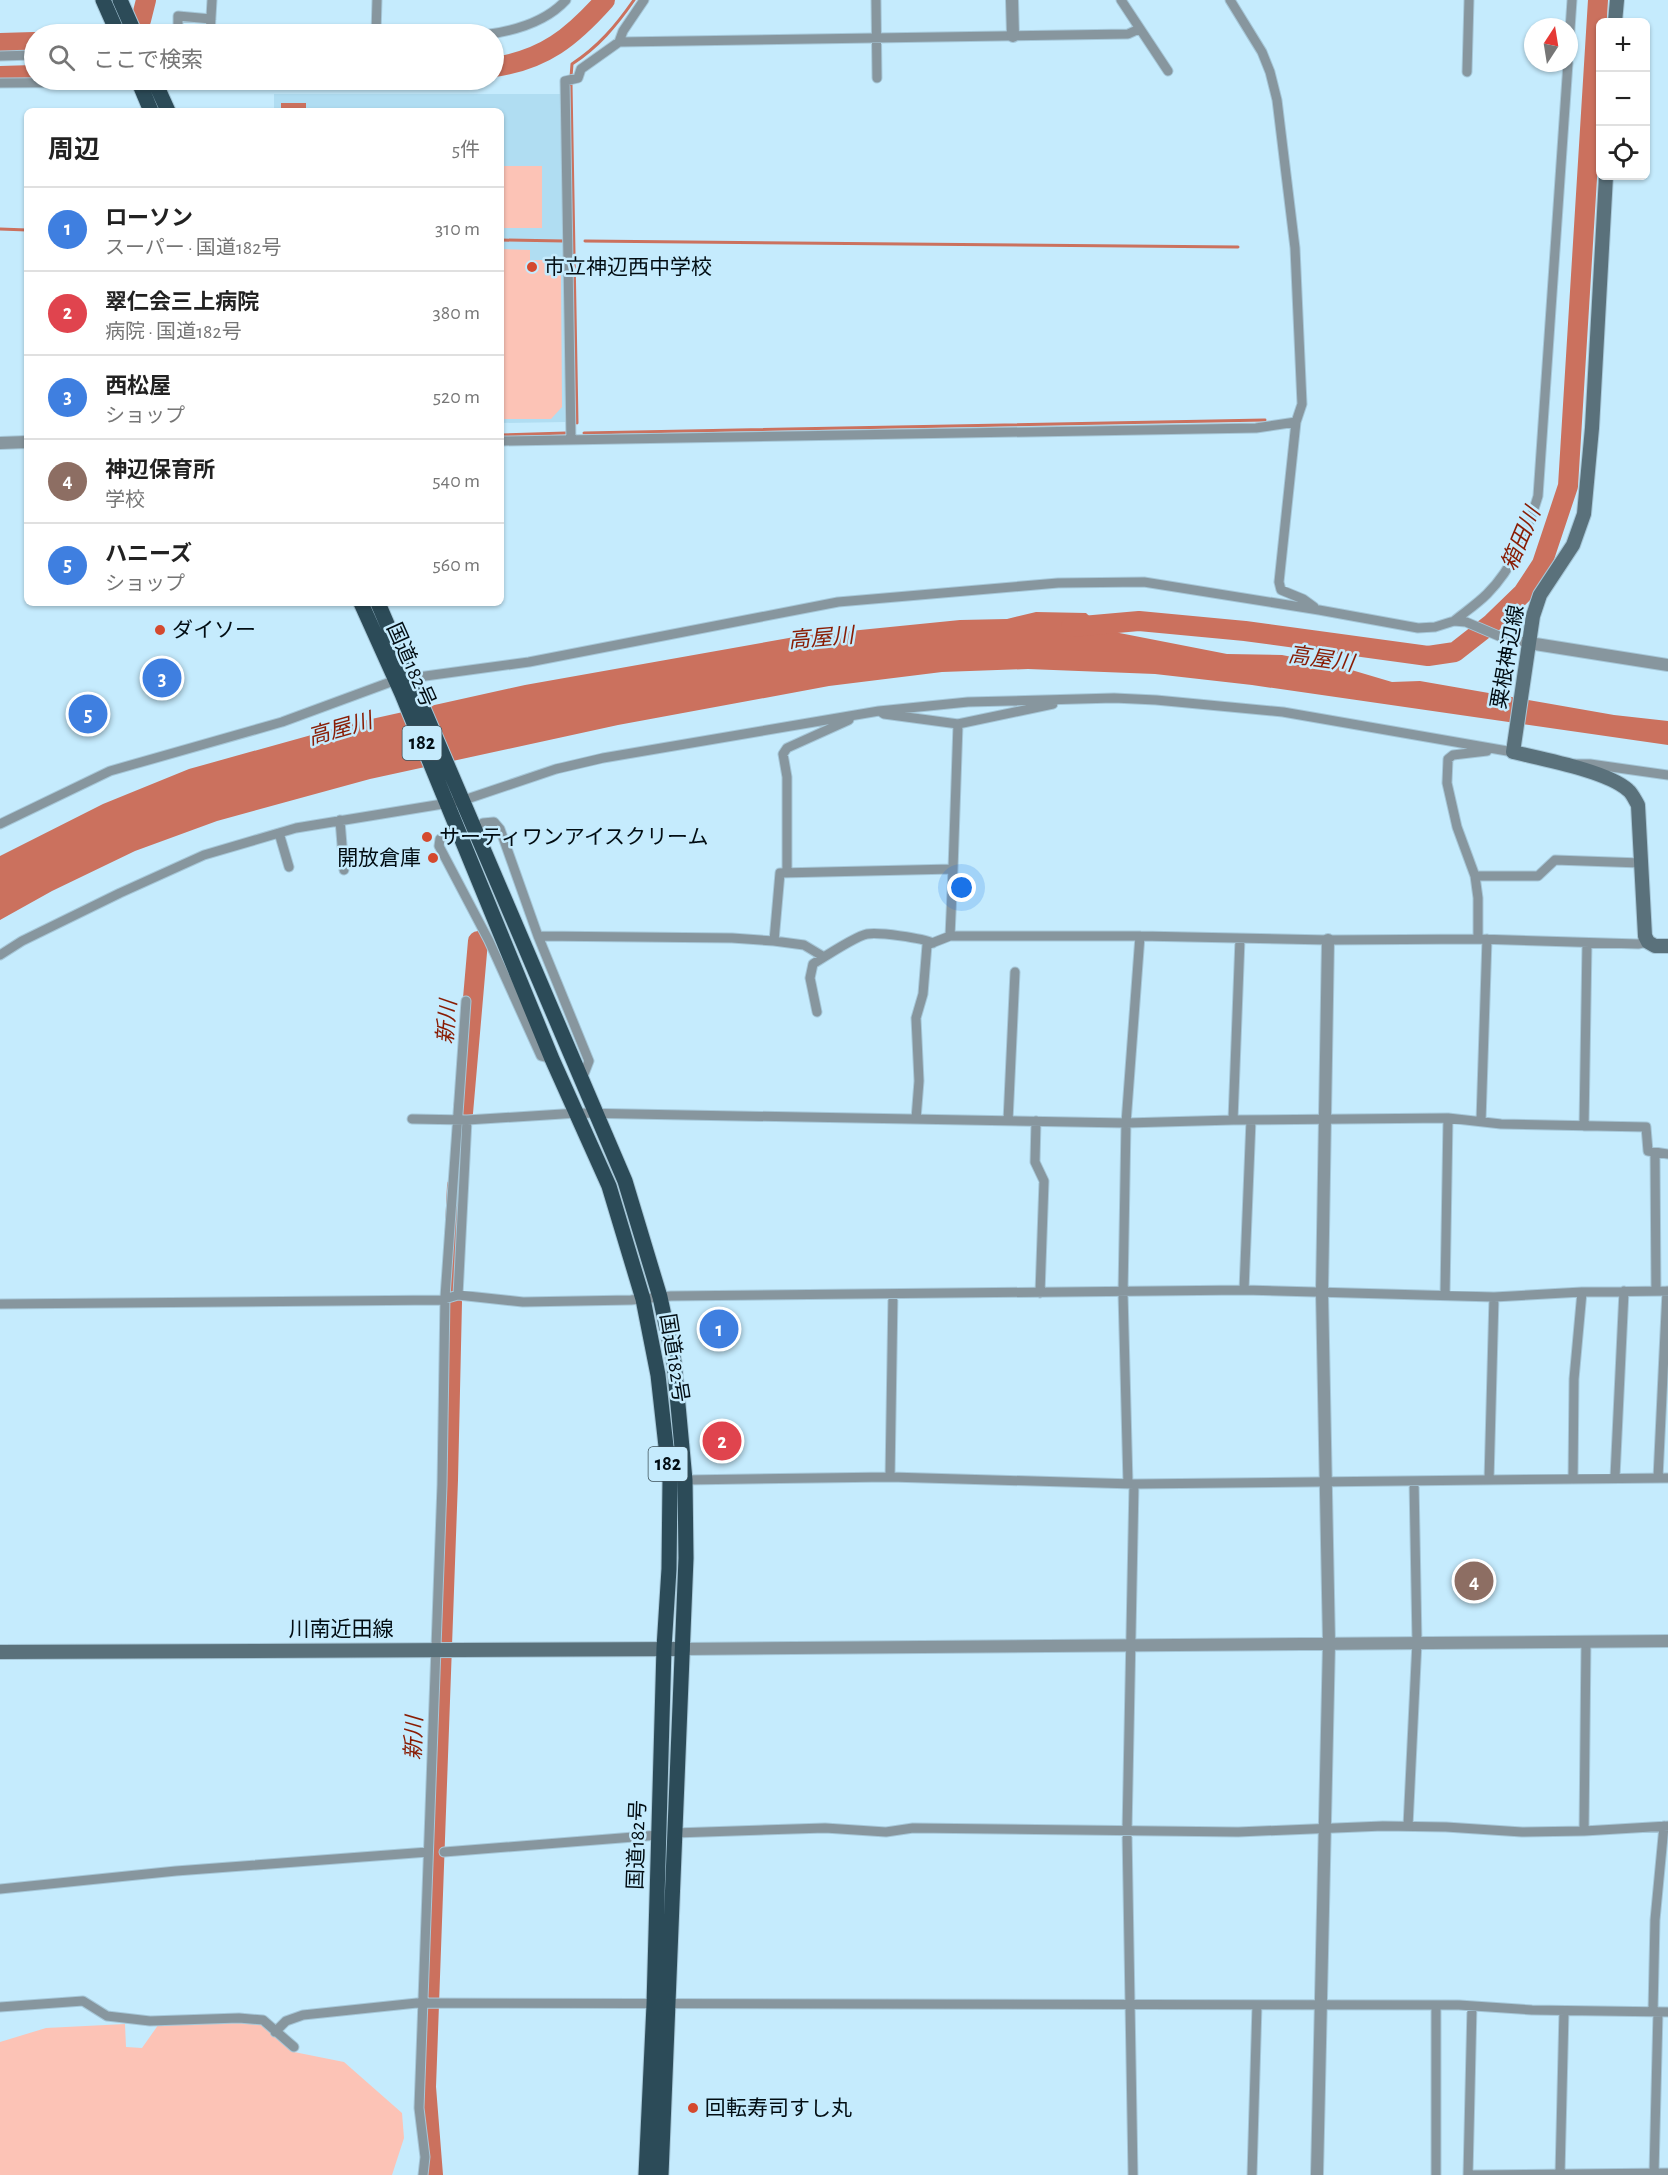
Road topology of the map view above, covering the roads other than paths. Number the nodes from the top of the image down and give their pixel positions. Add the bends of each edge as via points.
1 (103, 0) edge
2 (120, 0) edge
3 (212, 0) edge
4 (377, 0) edge
5 (566, 0) edge
6 (644, 0) edge
7 (876, 0) edge
8 (1012, 0) edge
9 (1121, 0) edge
10 (1230, 0) edge
11 (1469, 0) edge
12 (1572, 0) edge
13 (1617, 0) edge
14 (1571, 18) edge
15 (1615, 18) edge
16 (211, 19) junction
17 (114, 24) edge
18 (130, 24) edge
19 (178, 24) edge
20 (211, 24) edge
21 (376, 24) edge
22 (1138, 29) junction
23 (504, 32) edge
24 (1013, 36) junction
25 (876, 38) junction
26 (619, 42) junction
27 (24, 55) edge
28 (0, 56) edge
29 (1168, 71) dead end
30 (1467, 72) dead end
31 (1567, 72) edge
32 (876, 78) dead end
33 (0, 83) edge
34 (24, 83) edge
35 (148, 90) edge
36 (153, 90) edge
37 (151, 108) edge
38 (166, 108) edge
39 (1606, 180) edge
40 (1296, 422) junction
41 (571, 440) junction
42 (504, 441) edge
43 (24, 442) edge
44 (0, 443) edge
45 (363, 606) edge
46 (379, 606) edge
47 (1319, 610) junction
48 (1454, 621) junction
49 (1529, 647) junction
50 (1668, 665) edge
51 (406, 686) junction
52 (1059, 700) junction
53 (879, 711) junction
54 (850, 715) junction
55 (958, 724) junction
56 (1495, 749) junction
57 (1514, 750) junction
58 (1566, 764) junction
59 (1668, 775) edge
60 (452, 796) junction
61 (340, 820) junction
62 (483, 823) dead end
63 (0, 824) edge
64 (279, 833) junction
65 (446, 835) dead end
66 (1641, 863) junction
67 (289, 867) dead end
68 (953, 869) junction
69 (344, 870) dead end
70 (787, 873) junction
71 (1474, 876) junction
72 (538, 936) junction
73 (950, 936) junction
74 (1140, 936) junction
75 (1240, 939) junction
76 (1483, 939) junction
77 (1328, 940) junction
78 (774, 941) junction
79 (1648, 942) junction
80 (933, 943) junction
81 (1587, 943) junction
82 (1668, 946) edge
83 (0, 954) edge
84 (824, 957) junction
85 (1015, 972) dead end
86 (466, 1001) dead end
87 (817, 1012) dead end
88 (552, 1059) junction
89 (581, 1079) junction
90 (578, 1113) junction
91 (596, 1113) junction
92 (1448, 1118) junction
93 (412, 1119) dead end
94 (456, 1119) junction
95 (916, 1119) junction
96 (467, 1120) junction
97 (1233, 1120) junction
98 (1251, 1120) junction
99 (1324, 1120) junction
100 (1008, 1121) junction
101 (1035, 1121) junction
102 (1481, 1121) junction
103 (1126, 1123) junction
104 (1584, 1126) junction
105 (1655, 1154) junction
106 (1668, 1154) edge
107 (1244, 1290) junction
108 (1656, 1290) junction
109 (1624, 1291) junction
110 (1668, 1291) edge
111 (1322, 1292) junction
112 (1582, 1292) junction
113 (1040, 1293) junction
114 (1123, 1293) junction
115 (893, 1294) junction
116 (458, 1295) junction
117 (1445, 1295) junction
118 (445, 1297) junction
119 (660, 1297) junction
120 (1494, 1297) junction
121 (643, 1299) junction
122 (0, 1304) edge
123 (890, 1477) junction
124 (1615, 1477) junction
125 (1663, 1478) edge
126 (1573, 1479) junction
127 (685, 1480) junction
128 (1489, 1480) junction
129 (1414, 1481) junction
130 (1326, 1482) junction
131 (1131, 1484) junction
132 (1668, 1641) edge
133 (1417, 1642) junction
134 (1586, 1642) junction
135 (1329, 1643) junction
136 (1131, 1644) junction
137 (664, 1648) junction
138 (682, 1648) junction
139 (438, 1649) junction
140 (0, 1652) edge
141 (1408, 1826) junction
142 (1666, 1826) edge
143 (1325, 1828) junction
144 (1584, 1831) junction
145 (1127, 1832) junction
146 (675, 1833) junction
147 (658, 1835) junction
148 (428, 1852) junction
149 (444, 1852) dead end
150 (0, 1889) edge
151 (423, 2003) junction
152 (661, 2005) junction
153 (1130, 2005) junction
154 (1257, 2005) junction
155 (1322, 2005) junction
156 (1436, 2005) junction
157 (1472, 2006) junction
158 (0, 2007) edge
159 (1563, 2011) junction
160 (1660, 2012) edge
161 (275, 2032) junction
162 (294, 2047) dead end
163 (1653, 2173) junction
164 (1668, 2173) edge
165 (1560, 2174) edge
166 (423, 2175) edge
167 (646, 2175) edge
168 (661, 2175) edge
169 (1133, 2175) edge
170 (1252, 2175) edge
171 (1317, 2175) edge
172 (1436, 2175) edge
173 (1468, 2175) edge
174 (1473, 2175) edge
175 (1491, 2175) edge

1 - 17 highway
2 - 18 highway
3 - 16 street
4 - 21 street
5 - 23 street via 538,20
6 - 26 street
7 - 25 street
8 - 24 street
9 - 22 street
10 - 40 street via 1262,52 1277,100 1295,248 1302,404
11 - 30 street
12 - 14 street
13 - 15 main road
16 - 19 street via 178,15
16 - 20 street
22 - 24 street via 1128,34
22 - 29 street
24 - 25 street
25 - 26 street
25 - 32 street
26 - 41 street via 581,69 578,78 566,81
27 - 28 street
31 - 48 street via 1538,495 1528,529 1509,568 1487,594
33 - 34 street
35 - 37 highway
36 - 38 highway
39 - 49 main road, 粟根神辺線 via 1584,514 1573,545 1540,595
40 - 41 street via 1244,428
40 - 47 street via 1279,582 1281,590
41 - 42 street
43 - 44 street
45 - 51 highway, 国道182号 / 182
46 - 51 highway, 国道182号 / 182
47 - 48 street via 1418,628
47 - 51 street via 1144,582 1058,583 838,602
48 - 49 street
49 - 50 street
49 - 57 main road, 粟根神辺線
51 - 60 highway, 国道182号 / 182
51 - 63 street via 110,771
52 - 53 street via 968,702
52 - 55 street
52 - 56 street via 1156,700 1283,712
53 - 54 street
53 - 55 street
54 - 60 street via 584,762 477,797
54 - 70 street via 849,720 787,748 783,754 787,777
55 - 68 street
56 - 57 street
56 - 71 street via 1448,759 1447,783
57 - 58 main road
58 - 59 street
58 - 66 main road via 1630,791 1638,806
60 - 61 street
60 - 88 highway, 国道182号 / 182
60 - 89 highway, 国道182号 / 182
61 - 64 street
61 - 69 street
62 - 72 street via 494,822 500,829
64 - 67 street
64 - 83 street via 204,855 120,892
65 - 88 street via 439,846 489,941 541,1056
66 - 71 street via 1556,860 1538,876
66 - 79 main road
68 - 70 street
68 - 73 street
70 - 78 street via 780,873
71 - 76 street
72 - 78 street
72 - 89 street via 589,1061
73 - 74 street
73 - 80 street
74 - 75 street
74 - 103 street
75 - 77 street
75 - 97 street
76 - 77 street
76 - 81 street
76 - 102 street
77 - 99 street
78 - 84 street via 804,945
79 - 81 street
79 - 82 main road
80 - 84 street via 866,934
80 - 95 street via 927,945 923,994 916,1018
81 - 104 street
84 - 87 street via 813,964 810,978
85 - 100 street
86 - 94 street
88 - 90 highway, 国道182号 / 182
89 - 91 highway, 国道182号 / 182
90 - 91 street
90 - 96 street
90 - 121 highway, 国道182号 / 182 via 609,1186
91 - 95 street
91 - 119 highway, 国道182号 / 182 via 625,1181
92 - 99 street
92 - 102 street
92 - 117 street
93 - 94 street
94 - 96 street
94 - 118 street
95 - 100 street
96 - 116 street
97 - 98 street
97 - 103 street
98 - 99 street
98 - 107 street
99 - 111 street
100 - 101 street
101 - 103 street
101 - 113 street via 1035,1162 1044,1181
102 - 104 street
103 - 114 street
104 - 105 street via 1646,1127 1648,1151
105 - 106 street
105 - 108 street
107 - 111 street
107 - 114 street
108 - 109 street
108 - 110 street
109 - 112 street
109 - 124 street
110 - 125 street
111 - 117 street
111 - 130 street
112 - 120 street
112 - 126 street via 1574,1379
113 - 114 street
113 - 115 street
114 - 131 street
115 - 119 street
115 - 123 street
116 - 118 street
116 - 121 street via 524,1302
117 - 120 street
118 - 122 street
118 - 139 street
119 - 121 street
119 - 127 highway, 国道182号 / 182 via 674,1362
120 - 128 street
121 - 137 highway, 国道182号 / 182 via 658,1375 669,1482
123 - 127 street
123 - 131 street
124 - 125 street
124 - 126 street
126 - 128 street
127 - 138 highway, 国道182号 / 182
128 - 129 street
129 - 130 street
129 - 133 street
130 - 131 street
130 - 135 street
131 - 136 street
132 - 134 street
133 - 134 street
133 - 135 street
133 - 141 street
134 - 144 street
135 - 136 street
135 - 143 street
136 - 138 street
136 - 145 street
137 - 138 main road, 川南近田線
137 - 139 main road, 川南近田線
137 - 147 highway, 国道182号 / 182
138 - 146 highway, 国道182号 / 182
139 - 140 main road, 川南近田線
139 - 148 street
141 - 143 street
141 - 144 street
142 - 144 street
142 - 160 street via 1655,1920
143 - 145 street
143 - 155 street
145 - 146 street via 913,1828 886,1832 825,1828
145 - 153 street
146 - 152 highway, 国道182号 / 182
147 - 149 street
147 - 152 highway, 国道182号 / 182
148 - 150 street
148 - 151 street
151 - 152 street
151 - 161 street via 303,2015 286,2021
151 - 166 street via 419,2108 425,2157
152 - 153 street
152 - 167 highway, 国道182号 / 182
152 - 168 highway, 国道182号 / 182
153 - 154 street
153 - 169 street
154 - 155 street
154 - 170 street
155 - 156 street
155 - 171 street
156 - 157 street
156 - 172 street
157 - 159 street
157 - 173 street
158 - 161 street via 84,2001 107,2016 150,2021 263,2020
159 - 160 street
159 - 165 street
160 - 163 street
161 - 162 street
163 - 164 street
163 - 165 street
165 - 175 street
174 - 175 street

